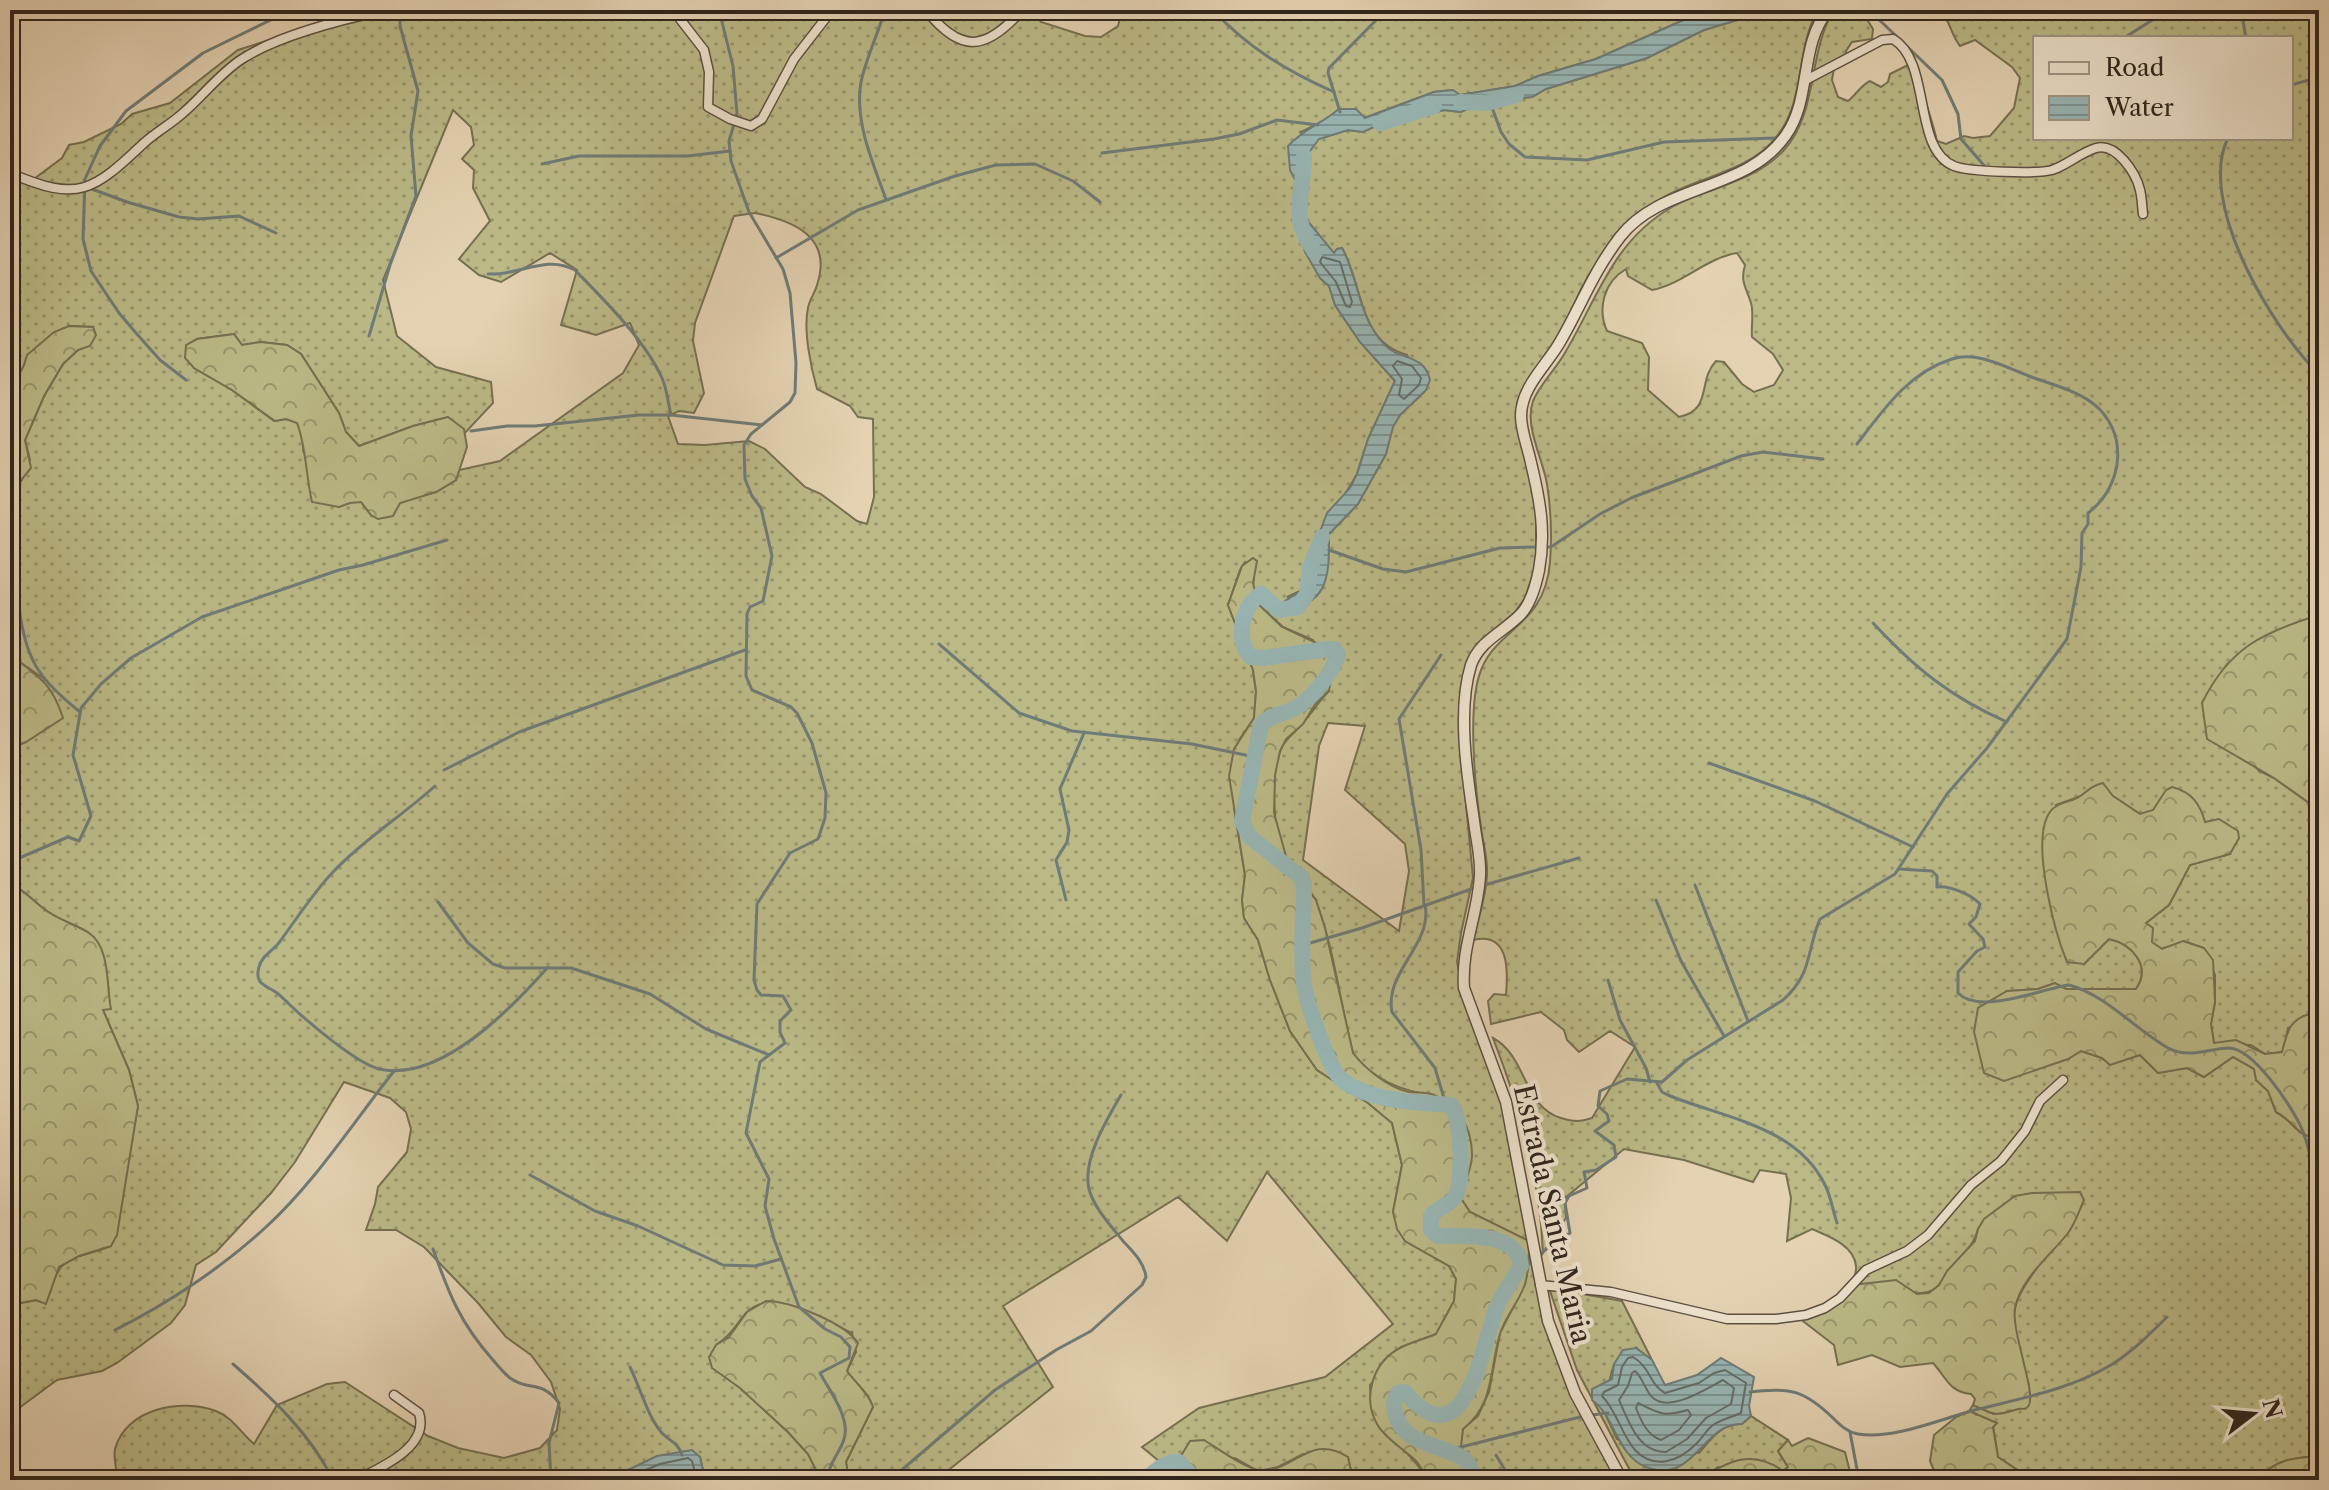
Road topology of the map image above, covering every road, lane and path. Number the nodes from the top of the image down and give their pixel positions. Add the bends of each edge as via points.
1 (386, 10) edge
2 (673, 10) edge
3 (832, 10) edge
4 (926, 10) edge
5 (1022, 10) edge
6 (1828, 10) edge
7 (1803, 82) junction
8 (10, 173) edge
9 (2143, 214) dead end
10 (2063, 1080) dead end
11 (1540, 1285) junction
12 (394, 1395) dead end
13 (356, 1480) edge
14 (1622, 1480) edge

1 - 8 street via 268,46 239,61 98,183 69,190
2 - 3 street via 704,50 708,107 751,126 762,119 794,59
4 - 5 street via 945,32 968,42 993,38
6 - 7 street, Estrada Santa Maria via 1814,33
7 - 9 street via 1893,39 1909,56 1932,142 1950,164 2036,173 2105,147 2118,153 2137,180
7 - 11 street, Estrada Santa Maria via 1789,132 1773,152 1713,186 1662,204 1621,235 1523,400 1521,415 1541,504 1543,542 1532,596 1522,614 1493,635 1473,661 1464,696 1480,873 1462,968 1464,988 1506,1102
10 - 11 street via 2040,1101 2001,1161 1971,1185 1928,1235 1866,1270 1825,1308 1776,1319 1727,1319 1611,1292
11 - 14 street, Estrada Santa Maria via 1575,1393
12 - 13 street via 419,1413 420,1428 403,1452

